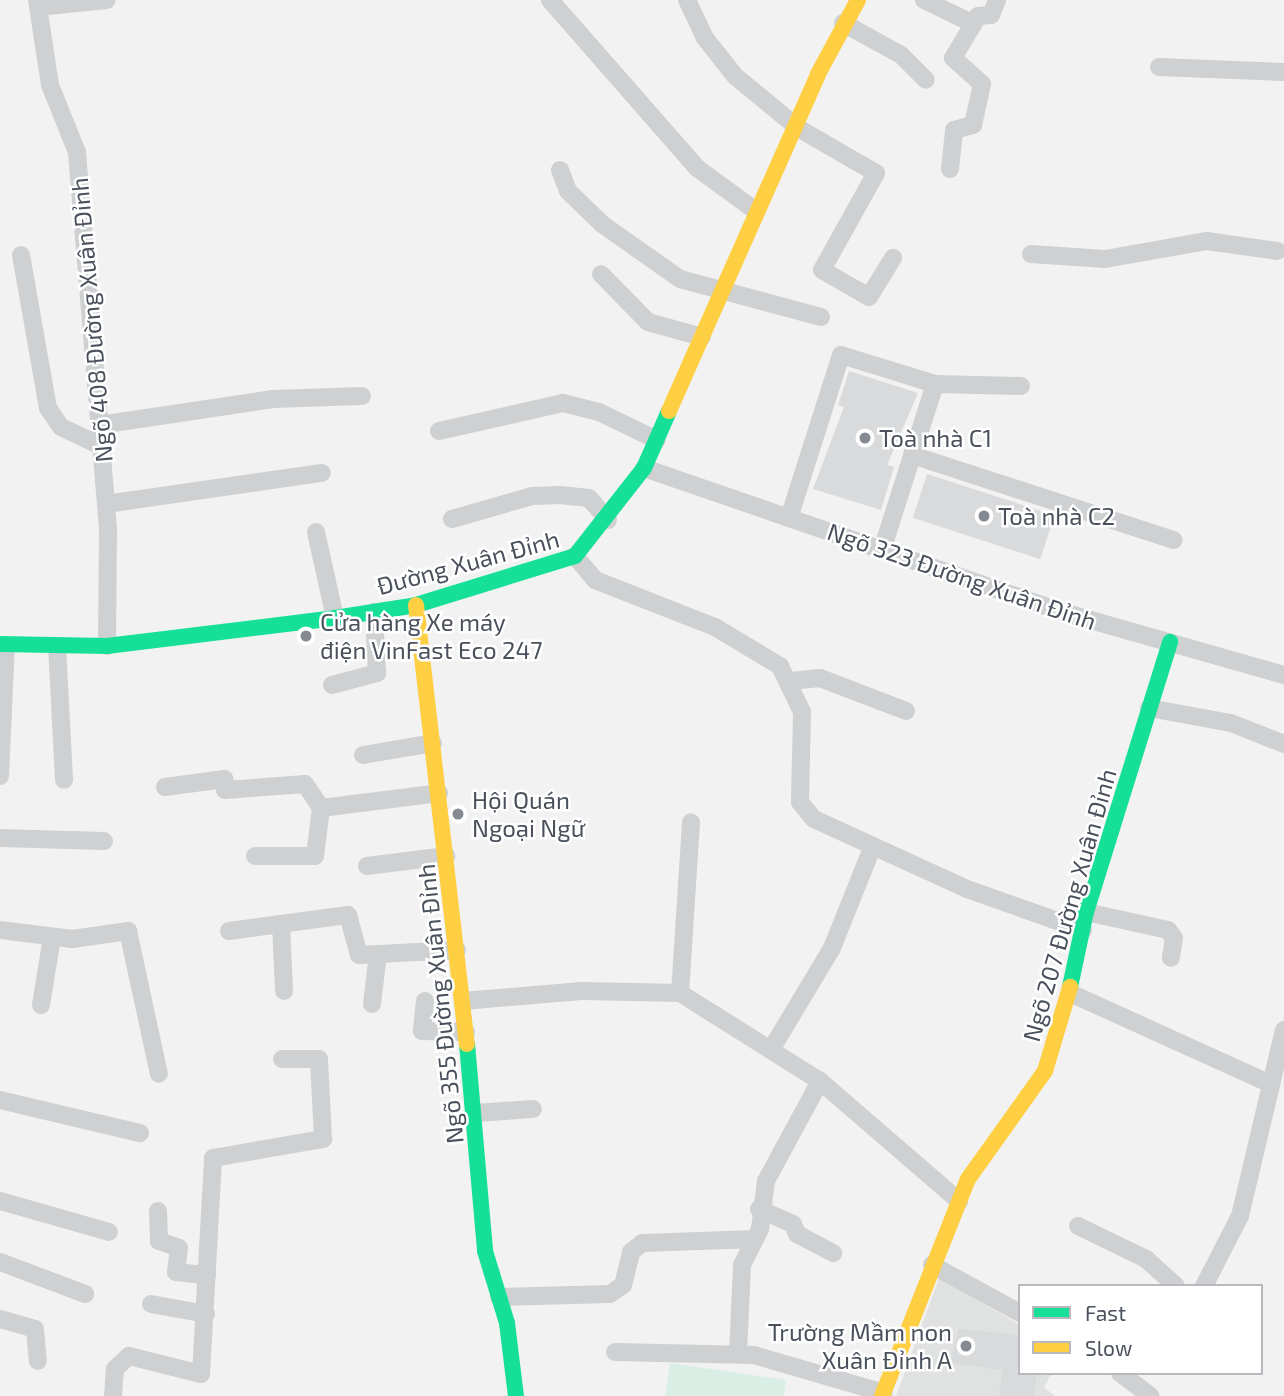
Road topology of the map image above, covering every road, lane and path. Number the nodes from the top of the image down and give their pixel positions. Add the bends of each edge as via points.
1 (107, 0) edge
2 (687, 0) edge
3 (858, 0) edge
4 (924, 0) edge
5 (997, 0) edge
6 (557, 2) edge
7 (38, 4) edge
8 (843, 23) junction
9 (974, 24) junction
10 (1159, 67) dead end
11 (1284, 72) edge
12 (926, 80) dead end
13 (798, 128) junction
14 (950, 169) dead end
15 (561, 170) dead end
16 (757, 211) junction
17 (1277, 251) dead end
18 (1031, 254) dead end
19 (21, 255) dead end
20 (893, 258) dead end
21 (601, 274) dead end
22 (723, 292) junction
23 (821, 317) dead end
24 (702, 337) junction
25 (935, 384) junction
26 (1021, 386) dead end
27 (362, 396) dead end
28 (99, 425) junction
29 (439, 431) dead end
30 (657, 440) junction
31 (101, 446) junction
32 (912, 455) junction
33 (644, 468) junction
34 (322, 473) dead end
35 (106, 504) junction
36 (789, 518) junction
37 (452, 519) dead end
38 (608, 520) junction
39 (316, 532) dead end
40 (1174, 540) dead end
41 (882, 550) junction
42 (575, 556) junction
43 (416, 605) junction
44 (374, 612) junction
45 (335, 618) junction
46 (1170, 642) junction
47 (3, 645) edge
48 (57, 646) junction
49 (107, 646) junction
50 (1284, 675) edge
51 (791, 681) junction
52 (332, 685) dead end
53 (1149, 708) junction
54 (906, 711) dead end
55 (433, 743) junction
56 (1284, 744) edge
57 (363, 755) dead end
58 (0, 758) edge
59 (0, 776) edge
60 (64, 780) dead end
61 (164, 787) dead end
62 (439, 793) junction
63 (321, 808) junction
64 (691, 822) dead end
65 (0, 838) edge
66 (104, 841) dead end
67 (872, 848) junction
68 (255, 856) dead end
69 (446, 856) junction
70 (367, 866) dead end
71 (1085, 921) junction
72 (281, 924) junction
73 (0, 929) edge
74 (229, 931) dead end
75 (52, 937) junction
76 (457, 950) junction
77 (378, 954) junction
78 (1171, 958) dead end
79 (284, 992) dead end
80 (680, 993) junction
81 (1070, 993) junction
82 (425, 1001) dead end
83 (463, 1001) junction
84 (372, 1004) dead end
85 (41, 1005) dead end
86 (1284, 1030) edge
87 (466, 1032) junction
88 (772, 1048) junction
89 (282, 1059) dead end
90 (159, 1074) dead end
91 (820, 1081) junction
92 (1268, 1083) junction
93 (0, 1100) edge
94 (533, 1109) dead end
95 (475, 1112) junction
96 (140, 1133) dead end
97 (0, 1201) edge
98 (959, 1201) junction
99 (759, 1209) junction
100 (159, 1211) dead end
101 (1078, 1226) dead end
102 (109, 1232) dead end
103 (755, 1239) junction
104 (833, 1253) dead end
105 (0, 1262) edge
106 (932, 1265) junction
107 (207, 1275) junction
108 (1174, 1284) edge
109 (1205, 1284) edge
110 (85, 1294) dead end
111 (499, 1297) junction
112 (151, 1304) dead end
113 (1018, 1312) edge
114 (206, 1314) junction
115 (0, 1319) edge
116 (615, 1352) dead end
117 (737, 1354) junction
118 (38, 1361) dead end
119 (1124, 1375) edge
120 (1144, 1385) edge
121 (883, 1394) edge
122 (113, 1396) edge
123 (516, 1396) edge

1 - 7 street
2 - 13 street via 705,38 735,76
3 - 8 street, Đường Xuân Đỉnh
4 - 9 street
5 - 9 street via 991,15 978,16
6 - 16 street via 697,168
7 - 28 street, Ngõ 408 Đường Xuân Đỉnh via 50,85 77,152
8 - 12 street via 901,55
8 - 13 street, Đường Xuân Đỉnh
9 - 14 street via 953,58 982,84 973,125 954,130
10 - 11 street
13 - 16 street, Đường Xuân Đỉnh
13 - 20 street via 876,173 822,270 869,297
15 - 22 street via 568,191 601,224 680,279
16 - 22 street, Đường Xuân Đỉnh
17 - 18 street via 1207,241 1105,259
19 - 31 street via 48,408 61,427
21 - 24 street via 648,322
22 - 23 street
22 - 24 street, Đường Xuân Đỉnh
24 - 30 street, Đường Xuân Đỉnh
25 - 26 street
25 - 32 street
25 - 36 street via 841,355
27 - 28 street via 273,399
28 - 31 street, Ngõ 408 Đường Xuân Đỉnh
29 - 30 street via 563,403 599,412
30 - 33 street, Đường Xuân Đỉnh
31 - 35 street, Ngõ 408 Đường Xuân Đỉnh
32 - 40 street
32 - 41 street
33 - 36 street, Ngõ 323 Đường Xuân Đỉnh
33 - 38 street, Đường Xuân Đỉnh
34 - 35 street
35 - 49 street, Ngõ 408 Đường Xuân Đỉnh
36 - 41 street, Ngõ 323 Đường Xuân Đỉnh
37 - 38 street via 532,496 560,495 589,498
38 - 42 street, Đường Xuân Đỉnh
39 - 45 street
41 - 46 street, Ngõ 323 Đường Xuân Đỉnh
42 - 43 street, Đường Xuân Đỉnh
42 - 51 street via 595,580 715,627 765,654
43 - 44 street, Đường Xuân Đỉnh
43 - 55 street, Ngõ 355 Đường Xuân Đỉnh
44 - 45 street, Đường Xuân Đỉnh
44 - 52 street via 377,673
45 - 49 street, Đường Xuân Đỉnh
46 - 50 street, Ngõ 323 Đường Xuân Đỉnh
46 - 53 street, Ngõ 207 Đường Xuân Đỉnh
47 - 48 street, Đường Xuân Đỉnh
47 - 58 street
48 - 49 street, Đường Xuân Đỉnh
48 - 60 street
51 - 54 street via 820,678
51 - 67 street via 802,712 802,808
53 - 56 street via 1231,723
53 - 71 street, Ngõ 207 Đường Xuân Đỉnh
55 - 57 street
55 - 62 street, Ngõ 355 Đường Xuân Đỉnh
58 - 59 street
61 - 63 street via 224,779 225,790 305,784
62 - 63 street
62 - 69 street, Ngõ 355 Đường Xuân Đỉnh
63 - 68 street via 315,856
64 - 80 street
65 - 66 street
67 - 71 street
67 - 88 street via 832,948
69 - 70 street
69 - 76 street, Ngõ 355 Đường Xuân Đỉnh
71 - 78 street via 1168,930 1174,938
71 - 81 street, Ngõ 207 Đường Xuân Đỉnh
72 - 74 street
72 - 77 street via 348,915 359,955
72 - 79 street
73 - 75 street
75 - 85 street
75 - 90 street via 128,931
76 - 77 street
76 - 83 street, Ngõ 355 Đường Xuân Đỉnh
77 - 84 street
80 - 83 street via 582,991
80 - 88 street
81 - 92 street
81 - 98 street, Ngõ 207 Đường Xuân Đỉnh via 1045,1071 968,1179
82 - 87 street via 422,1031
83 - 87 street, Ngõ 355 Đường Xuân Đỉnh
86 - 92 street
87 - 95 street, Ngõ 355 Đường Xuân Đỉnh
88 - 91 street
89 - 107 street via 319,1059 323,1139 213,1158
91 - 98 street
91 - 99 street via 766,1181
92 - 109 street via 1240,1216
93 - 96 street
94 - 95 street
95 - 111 street, Ngõ 355 Đường Xuân Đỉnh via 485,1251
97 - 102 street
98 - 106 street, Ngõ 207 Đường Xuân Đỉnh
99 - 103 street
99 - 104 street via 793,1224 797,1234
100 - 107 street via 159,1241 178,1248 176,1272
101 - 108 street via 1146,1259
103 - 111 street via 642,1243 631,1252 623,1285 610,1294
103 - 117 street via 742,1265
105 - 110 street
106 - 113 street
106 - 121 street, Ngõ 207 Đường Xuân Đỉnh
107 - 114 street
111 - 123 street, Ngõ 355 Đường Xuân Đỉnh
112 - 114 street
114 - 122 street via 201,1374 130,1356 116,1369
115 - 118 street via 35,1329
116 - 117 street
117 - 121 street via 834,1374
119 - 120 street

